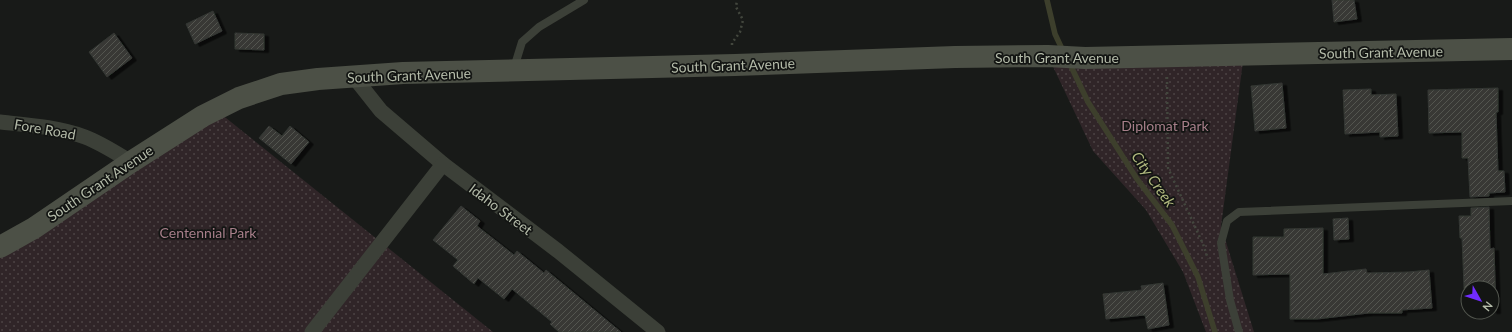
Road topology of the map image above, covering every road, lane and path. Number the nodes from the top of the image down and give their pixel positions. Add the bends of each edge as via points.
1 (584, 0) edge
2 (737, 0) edge
3 (1512, 49) edge
4 (1167, 56) junction
5 (736, 65) junction
6 (513, 71) junction
7 (354, 77) junction
8 (0, 122) edge
9 (131, 162) junction
10 (443, 164) junction
11 (1512, 201) edge
12 (1, 244) edge
13 (1210, 266) dead end
14 (312, 332) edge
15 (658, 332) edge
16 (1239, 332) edge

1 - 6 lane via 539,27 522,42
2 - 5 path via 736,7 743,20 740,32 732,43
3 - 4 street, South Grant Avenue
4 - 5 street, South Grant Avenue via 955,57
4 - 13 path via 1168,168 1203,244
5 - 6 street, South Grant Avenue
6 - 7 street, South Grant Avenue via 403,73
7 - 9 street, South Grant Avenue via 281,84 239,98 203,116
7 - 10 street, Idaho Street via 381,111
8 - 9 street, Fore Road via 85,137
9 - 12 street, South Grant Avenue via 34,228
10 - 14 street
10 - 15 street, Idaho Street via 558,251
11 - 16 lane via 1239,212 1227,221 1221,243 1230,300

